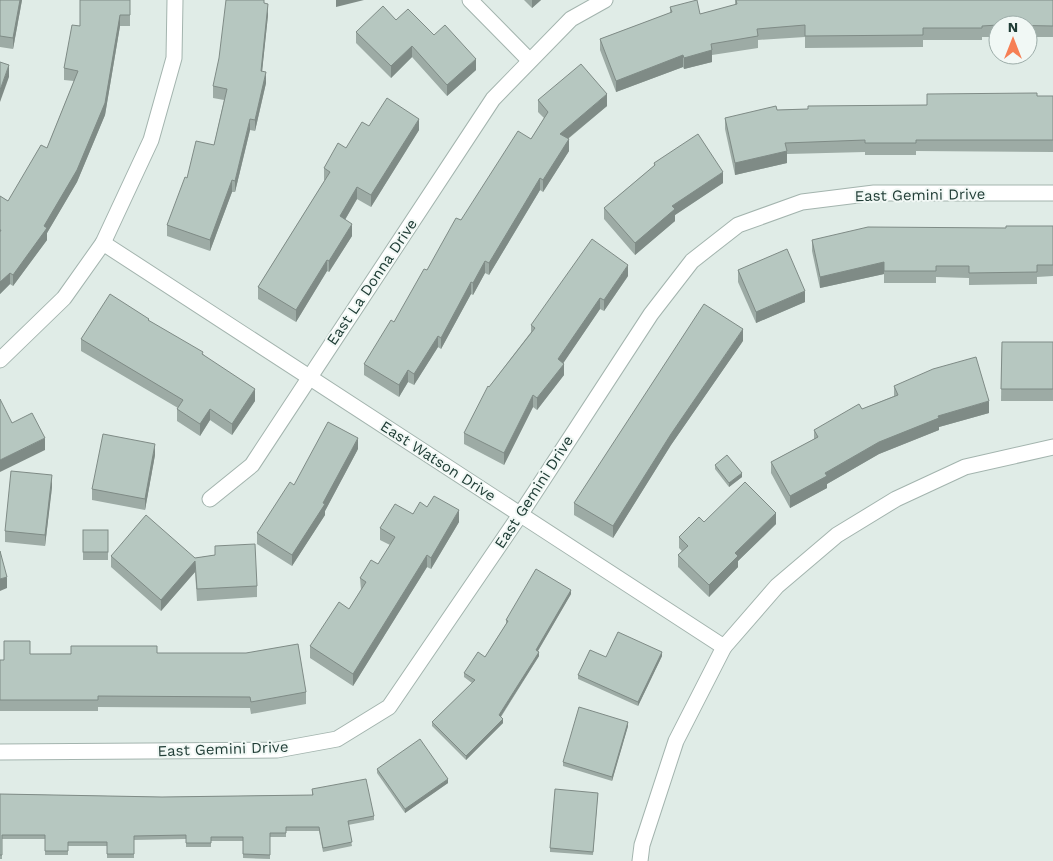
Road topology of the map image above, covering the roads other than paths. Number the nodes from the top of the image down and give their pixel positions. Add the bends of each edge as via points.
1 (175, 0) edge
2 (470, 0) edge
3 (605, 0) edge
4 (529, 60) junction
5 (1053, 193) edge
6 (103, 243) junction
7 (0, 360) edge
8 (309, 375) junction
9 (1053, 447) edge
10 (210, 499) dead end
11 (520, 515) junction
12 (724, 647) junction
13 (0, 752) edge
14 (640, 861) edge

1 - 6 street via 174,58 151,140
2 - 4 street
3 - 4 street, East La Donna Drive via 571,19
4 - 8 street, East La Donna Drive via 493,99
5 - 11 street, East Gemini Drive via 874,193 802,202 738,225 692,261 651,314
6 - 7 street via 64,298
6 - 8 street, East Watson Drive
8 - 10 street, East La Donna Drive via 252,465
8 - 11 street, East Watson Drive
9 - 12 street via 965,467 896,499 837,535 777,586
11 - 12 street, East Watson Drive
11 - 13 street, East Gemini Drive via 390,707 336,738 277,750
12 - 14 street via 676,741 642,845

